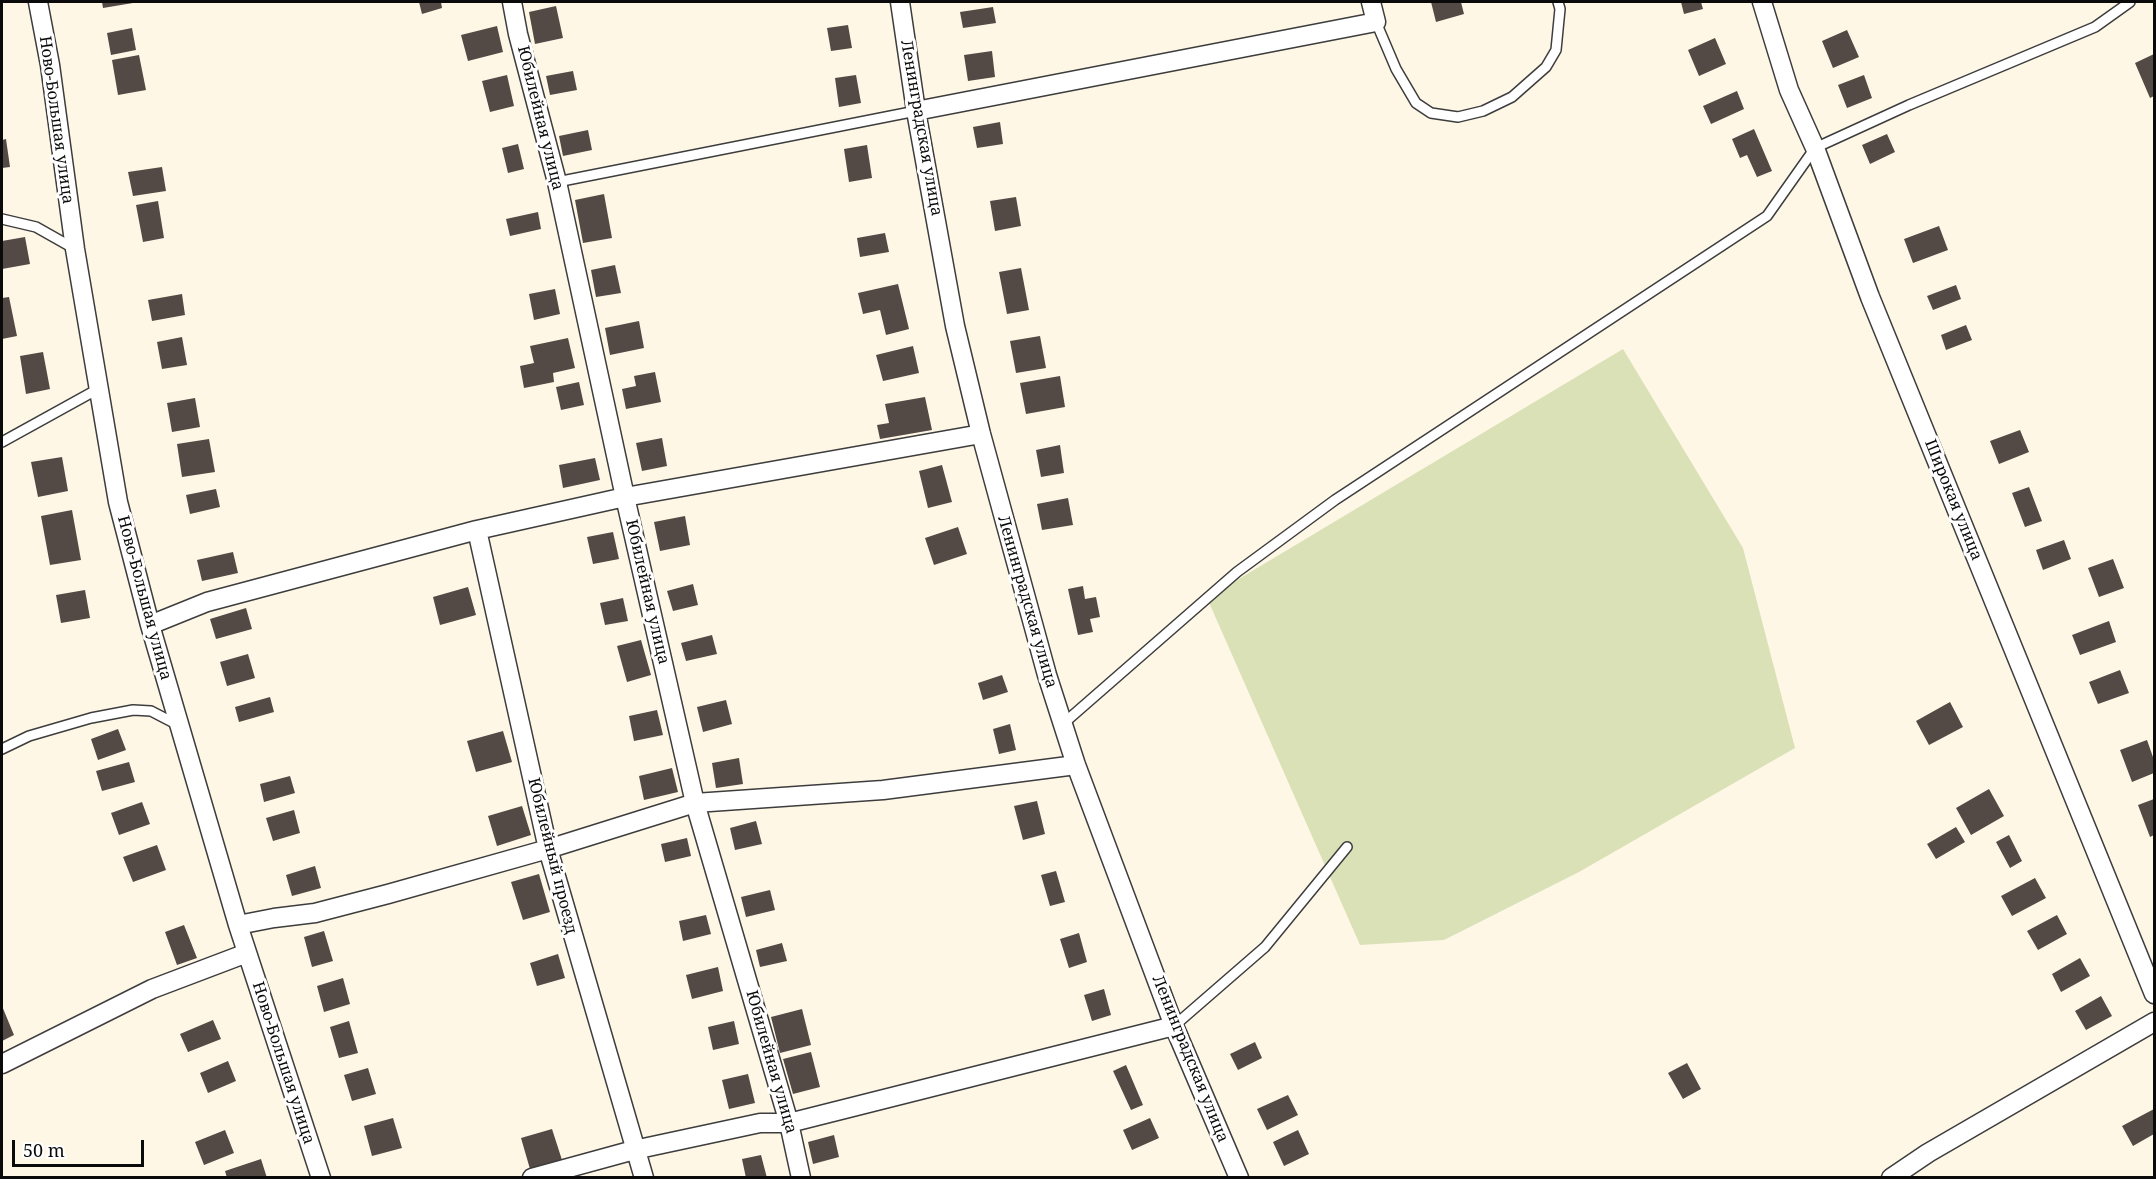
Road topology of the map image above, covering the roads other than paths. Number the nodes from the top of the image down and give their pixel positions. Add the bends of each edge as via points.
1 (38, 2) edge
2 (512, 2) edge
3 (900, 2) edge
4 (1371, 2) edge
5 (1558, 2) edge
6 (1762, 2) edge
7 (2130, 2) edge
8 (1376, 22) junction
9 (916, 111) junction
10 (1815, 148) junction
11 (557, 182) junction
12 (2, 219) edge
13 (75, 249) junction
14 (99, 389) junction
15 (981, 434) junction
16 (2, 442) edge
17 (625, 496) junction
18 (477, 530) junction
19 (150, 624) junction
20 (1064, 723) junction
21 (180, 726) junction
22 (2, 749) edge
23 (1076, 765) junction
24 (695, 803) junction
25 (1347, 847) dead end
26 (548, 849) junction
27 (238, 925) junction
28 (248, 953) junction
29 (2154, 994) edge
30 (2154, 1022) edge
31 (1174, 1026) junction
32 (2, 1064) edge
33 (789, 1123) junction
34 (634, 1150) junction
35 (321, 1178) edge
36 (532, 1178) edge
37 (644, 1178) edge
38 (801, 1178) edge
39 (1239, 1178) edge
40 (1892, 1178) edge

1 - 13 street, Ново-Большая улица
2 - 11 street, Юбилейная улица
3 - 9 street, Ленинградская улица
4 - 8 street
5 - 8 lane via 1556,50 1546,67 1512,97 1483,111 1458,117 1431,113 1416,103
6 - 10 street, Широкая улица via 1789,90
7 - 10 lane via 2095,27
8 - 9 street
9 - 11 lane
9 - 15 street, Ленинградская улица via 955,326
10 - 20 lane via 1767,216 1335,500 1237,572
10 - 29 street, Широкая улица via 1870,297
11 - 17 street, Юбилейная улица
12 - 13 lane via 36,227
13 - 14 street, Ново-Большая улица
14 - 16 lane
14 - 19 street, Ново-Большая улица via 118,502
15 - 17 street
15 - 20 street, Ленинградская улица via 1047,675
17 - 18 street
17 - 24 street, Юбилейная улица
18 - 19 street via 207,602
18 - 26 street, Юбилейный проезд
19 - 21 street, Ново-Большая улица
20 - 23 street, Ленинградская улица
21 - 22 lane via 151,711 133,710 28,736
21 - 27 street, Ново-Большая улица
23 - 24 street via 883,790
23 - 31 street, Ленинградская улица
24 - 26 street
24 - 33 street, Юбилейная улица
25 - 31 lane via 1265,947
26 - 27 street via 315,913
26 - 34 street, Юбилейный проезд
27 - 28 street, Ново-Большая улица
28 - 32 street via 152,989
28 - 35 street, Ново-Большая улица
30 - 40 street via 1928,1153
31 - 33 street
31 - 39 street, Ленинградская улица
33 - 34 street via 760,1124
33 - 38 street, Юбилейная улица
34 - 36 street
34 - 37 street, Юбилейный проезд

